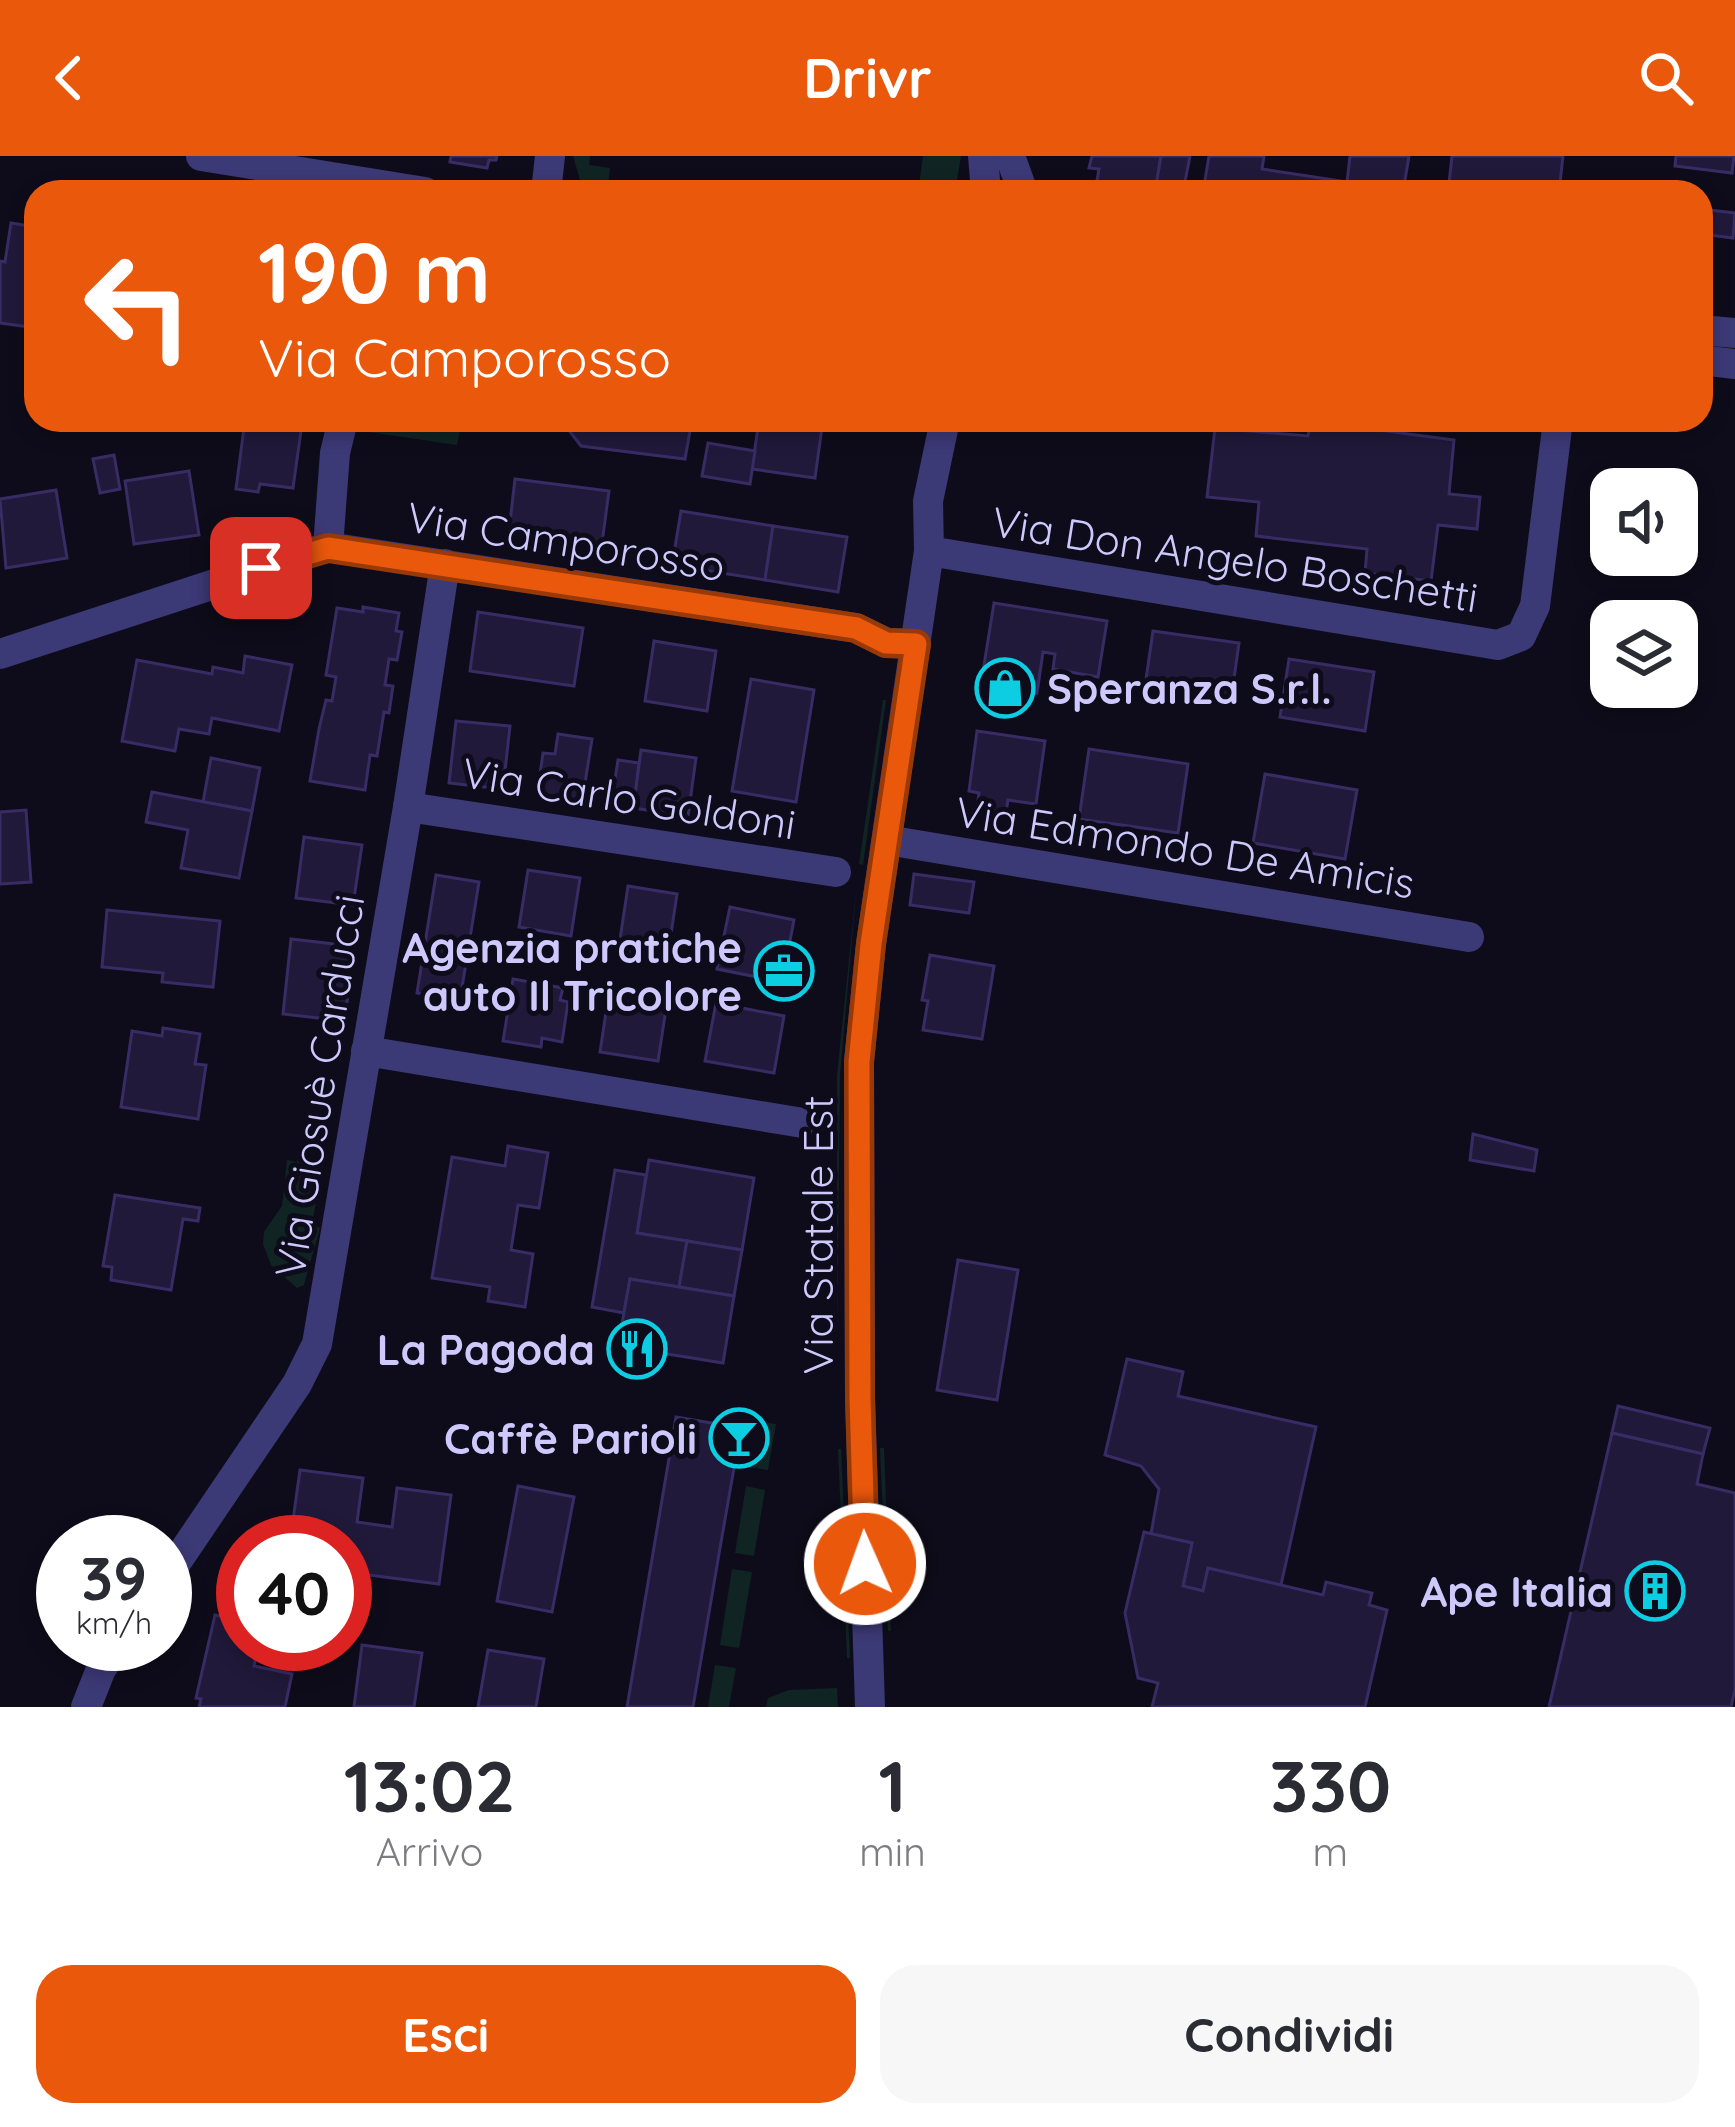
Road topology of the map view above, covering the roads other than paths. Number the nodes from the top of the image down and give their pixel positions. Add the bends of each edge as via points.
1 (201, 156) edge
2 (350, 180) edge
3 (340, 432) edge
4 (942, 432) edge
5 (962, 432) edge
6 (1557, 432) edge
7 (328, 548) junction
8 (929, 551) junction
9 (445, 564) junction
10 (916, 644) junction
11 (0, 654) edge
12 (408, 807) junction
13 (887, 840) junction
14 (836, 872) dead end
15 (1468, 937) dead end
16 (366, 1051) junction
17 (809, 1124) dead end
18 (192, 1539) edge
19 (101, 1671) edge
20 (871, 1703) edge
21 (86, 1707) edge

1 - 2 street
3 - 7 street
4 - 8 street, Via Statale Est via 928,501
5 - 8 street, Via Statale Est
6 - 8 street, Via Don Angelo Boschetti via 1535,607 1520,636 1498,645
7 - 9 street, Via Camporosso
7 - 11 street, Via Camporosso
8 - 10 street, Via Statale Est
9 - 10 street, Via Camporosso
9 - 12 street, Via Giosuè Carducci
10 - 13 street, Via Statale Est
12 - 14 street, Via Carlo Goldoni
12 - 16 street, Via Giosuè Carducci
13 - 15 street, Via Edmondo De Amicis
13 - 20 street, Via Statale Est via 859,1062
16 - 17 street
16 - 18 street, Via Giosuè Carducci via 317,1344
19 - 21 street

